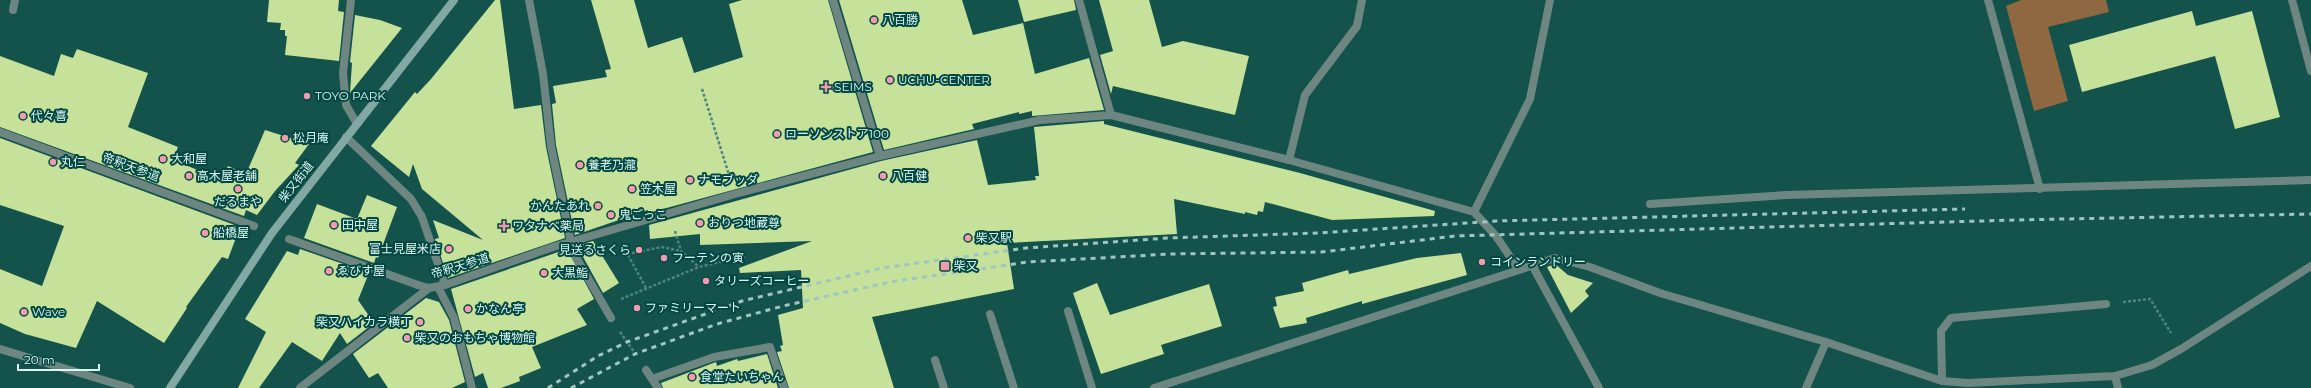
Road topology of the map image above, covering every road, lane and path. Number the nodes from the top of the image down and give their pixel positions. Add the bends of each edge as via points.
1 (15, 0) edge
2 (351, 0) edge
3 (454, 0) edge
4 (529, 0) edge
5 (832, 0) edge
6 (1079, 0) edge
7 (1362, 0) edge
8 (1550, 0) edge
9 (1988, 0) edge
10 (2292, 0) edge
11 (13, 10) dead end
12 (2311, 71) edge
13 (702, 89) dead end
14 (1111, 115) junction
15 (357, 124) junction
16 (0, 132) edge
17 (346, 137) junction
18 (880, 156) junction
19 (1289, 160) junction
20 (2311, 180) edge
21 (2040, 189) junction
22 (736, 194) junction
23 (1650, 204) dead end
24 (1474, 212) junction
25 (668, 214) junction
26 (254, 226) dead end
27 (614, 230) junction
28 (289, 239) dead end
29 (571, 242) junction
30 (681, 252) junction
31 (627, 254) junction
32 (745, 256) dead end
33 (1532, 265) junction
34 (2311, 266) edge
35 (699, 268) junction
36 (1519, 270) junction
37 (442, 286) junction
38 (429, 288) junction
39 (646, 288) junction
40 (2106, 304) joint
41 (603, 305) junction
42 (1068, 311) dead end
43 (990, 314) dead end
44 (611, 318) joint
45 (1826, 342) junction
46 (0, 349) edge
47 (2181, 349) junction
48 (935, 360) dead end
49 (646, 370) joint
50 (2115, 376) junction
51 (652, 378) junction
52 (1942, 381) junction
53 (130, 388) edge
54 (170, 388) edge
55 (300, 388) edge
56 (472, 388) edge
57 (658, 388) edge
58 (784, 388) edge
59 (944, 388) edge
60 (1014, 388) edge
61 (1092, 388) edge
62 (1154, 388) edge
63 (1599, 388) edge
64 (1806, 388) edge
65 (2118, 388) edge

1 - 11 street
2 - 15 street via 343,73 346,105
3 - 15 main road, 柴又街道
4 - 29 street via 543,74 551,146
5 - 18 street
6 - 14 street
7 - 19 street via 1357,26 1305,95
8 - 24 street via 1530,99
9 - 21 street
10 - 12 street
13 - 22 path
14 - 18 street, 帝釈天参道 via 1040,120
14 - 19 street, 帝釈天参道
15 - 17 main road, 柴又街道
16 - 26 street, 帝釈天参道
17 - 37 street via 411,199 422,217
17 - 54 main road, 柴又街道 via 272,233
18 - 22 street, 帝釈天参道
19 - 24 street, 帝釈天参道
20 - 21 street
21 - 23 street via 1786,195
22 - 25 street, 帝釈天参道
24 - 36 street via 1496,236
25 - 27 street, 帝釈天参道
25 - 30 path
27 - 29 street, 帝釈天参道
27 - 31 path
28 - 38 street, 帝釈天参道
29 - 37 street, 帝釈天参道
29 - 41 street via 573,252
30 - 31 path via 662,247
30 - 35 path
31 - 39 path
32 - 35 path
33 - 36 street
33 - 45 street via 1555,258 1590,267 1660,293
33 - 63 street
34 - 47 street
35 - 39 path
36 - 62 street
37 - 38 street, 帝釈天参道
37 - 56 street via 454,318
38 - 55 street
39 - 41 path
40 - 47 path via 2150,299
40 - 52 street via 1951,318 1941,331
41 - 44 street
42 - 61 street
43 - 60 street
44 - 49 path
45 - 52 street
45 - 64 street
46 - 53 street
47 - 50 street via 2152,365
48 - 59 street
49 - 51 street
50 - 52 street via 1968,383
50 - 65 street
51 - 57 street
51 - 58 street via 714,357 770,347

